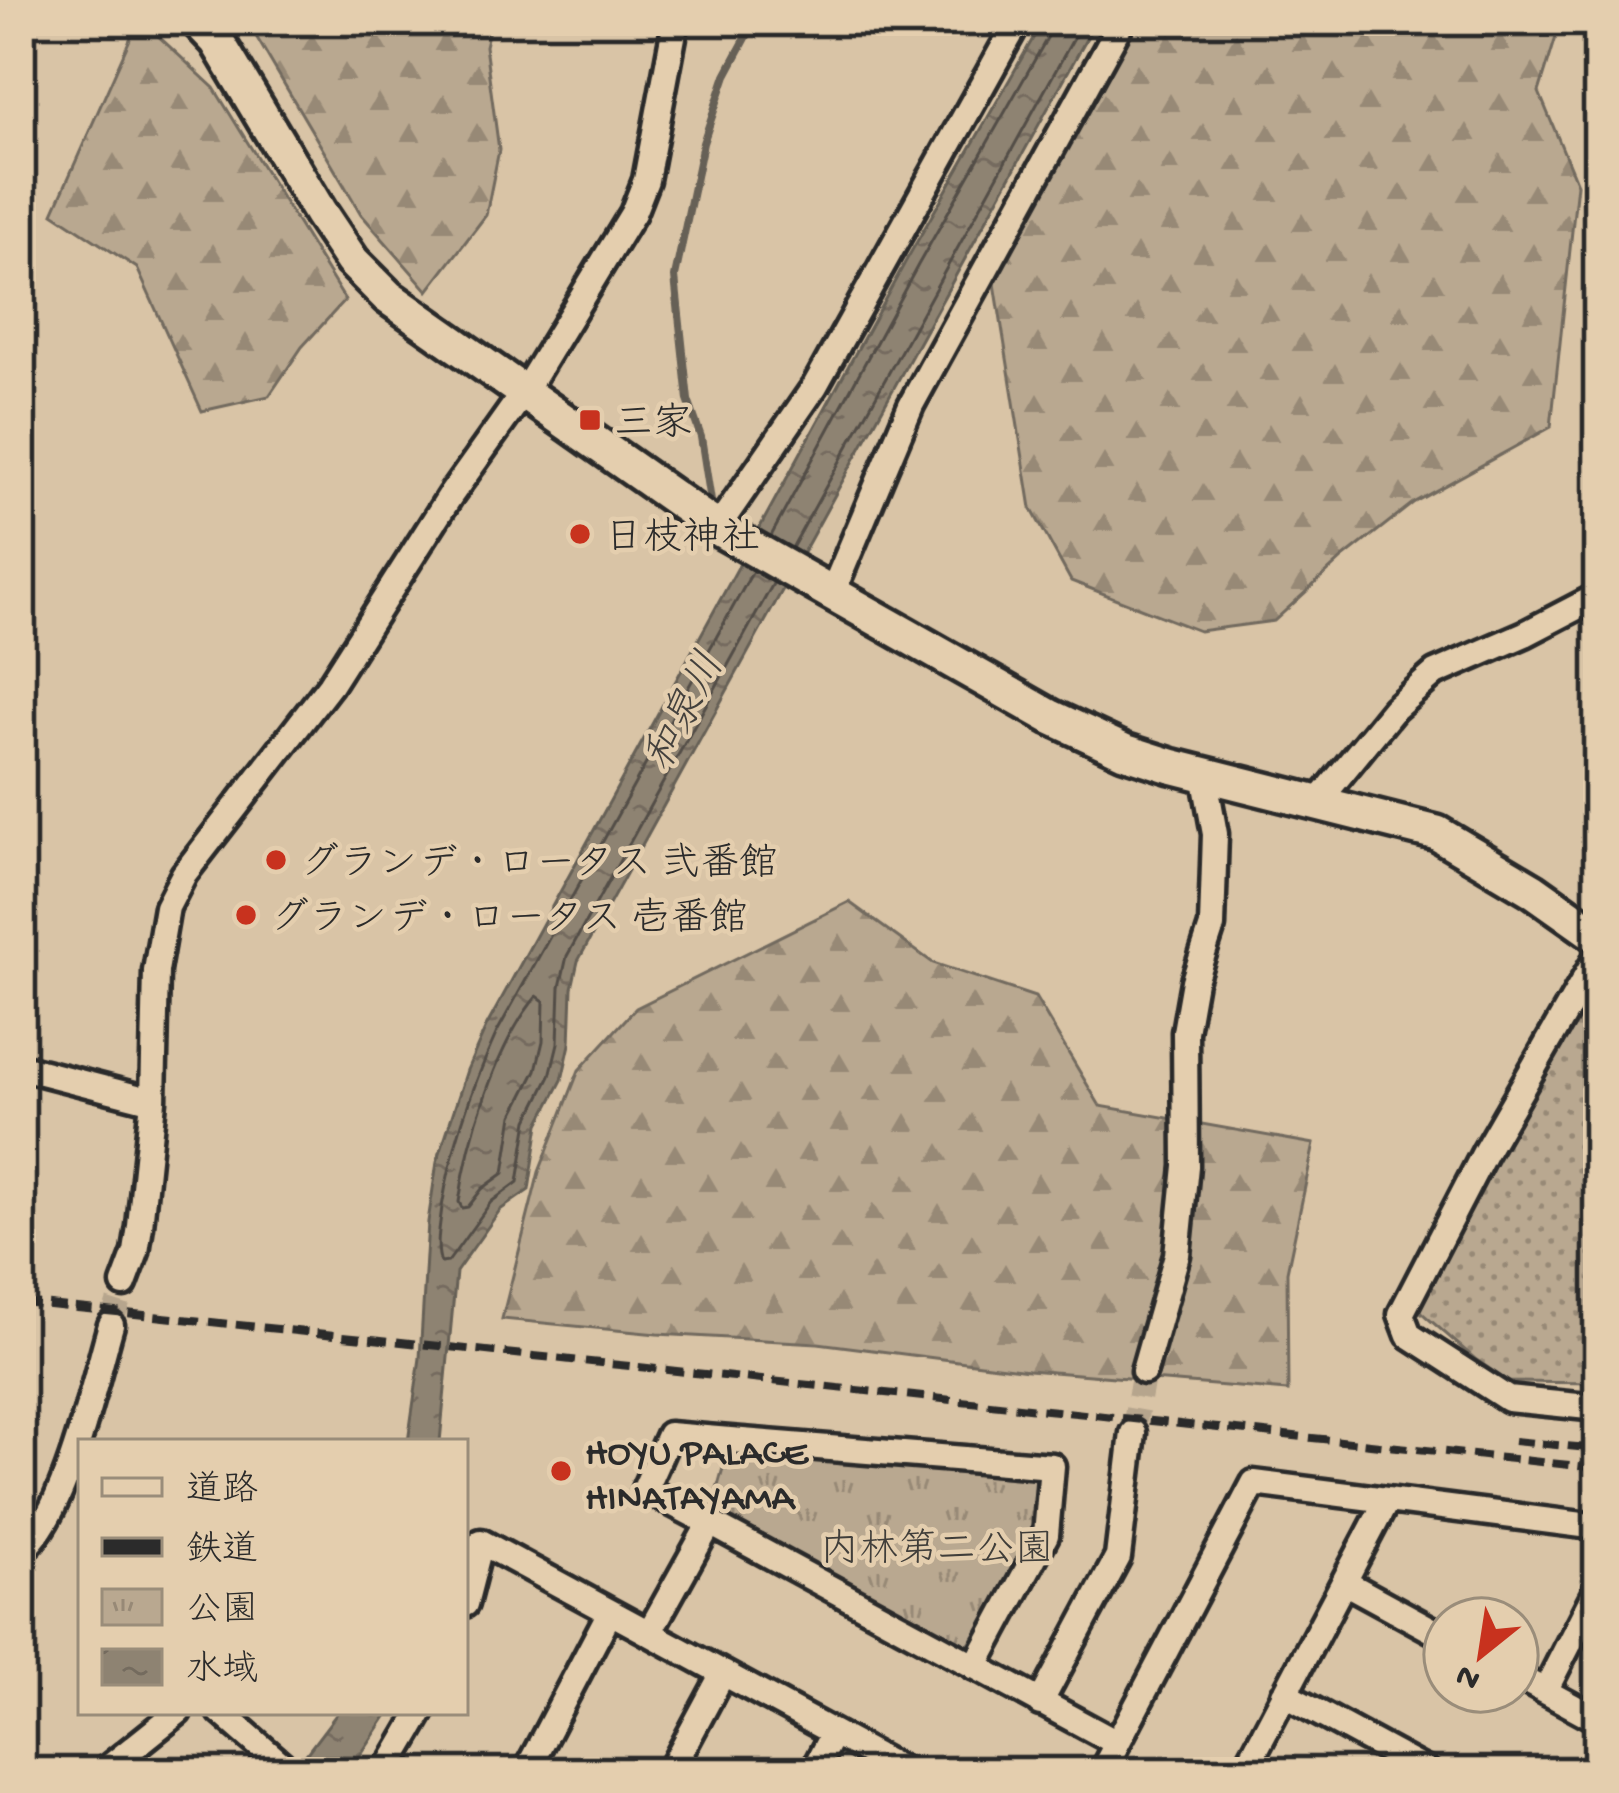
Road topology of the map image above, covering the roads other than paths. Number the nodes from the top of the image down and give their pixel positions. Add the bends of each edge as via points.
1 (198, 21) edge
2 (676, 21) edge
3 (1018, 21) edge
4 (1122, 21) edge
5 (524, 392) junction
6 (717, 528) junction
7 (832, 593) junction
8 (1598, 596) edge
9 (1204, 774) junction
10 (1318, 802) junction
11 (1598, 936) edge
12 (1598, 956) edge
13 (21, 1067) edge
14 (153, 1100) junction
15 (124, 1284) tunnel mouth
16 (111, 1325) tunnel mouth
17 (1144, 1371) tunnel mouth
18 (1598, 1408) edge
19 (1133, 1433) tunnel mouth
20 (1386, 1502) junction
21 (710, 1523) junction
22 (1598, 1527) edge
23 (21, 1550) edge
24 (1344, 1582) junction
25 (1598, 1590) edge
26 (468, 1592) edge
27 (610, 1612) junction
28 (1421, 1623) edge
29 (649, 1633) junction
30 (975, 1667) junction
31 (723, 1673) junction
32 (1541, 1689) edge
33 (1545, 1691) junction
34 (1284, 1694) junction
35 (1040, 1703) junction
36 (174, 1715) edge
37 (225, 1715) edge
38 (420, 1715) edge
39 (1598, 1720) edge
40 (833, 1733) junction
41 (1117, 1744) junction
42 (286, 1767) edge
43 (103, 1772) edge
44 (386, 1772) edge
45 (526, 1772) edge
46 (670, 1772) edge
47 (813, 1772) edge
48 (905, 1772) edge
49 (1102, 1772) edge
50 (1244, 1772) edge
51 (1428, 1772) edge

1 - 5 street via 352,261 388,297
2 - 5 street via 633,213
3 - 6 street via 815,386
4 - 7 street via 911,405
5 - 6 street
5 - 14 street via 330,685 166,907
6 - 7 street
7 - 9 street via 1051,717 1124,751
8 - 10 street via 1435,674 1394,709
9 - 10 street
9 - 17 street via 1215,834 1212,926 1185,1032 1177,1255
10 - 11 street via 1437,833
12 - 18 street via 1401,1314 1409,1334 1508,1400
13 - 14 street
14 - 15 street via 136,1252
16 - 23 street via 59,1497
19 - 35 street via 1118,1557
20 - 22 street
20 - 24 street
20 - 41 street via 1254,1483
21 - 29 street
21 - 30 street
21 - 30 street via 645,1489 672,1425 1052,1466 1046,1534
24 - 28 street
24 - 34 street
25 - 33 street
26 - 27 street via 481,1542
27 - 29 street
27 - 45 street
29 - 31 street
30 - 35 street
31 - 40 street
31 - 46 street
32 - 33 street
33 - 39 street
34 - 50 street
34 - 51 street
35 - 41 street
36 - 43 street
37 - 42 street
38 - 44 street
40 - 47 street
40 - 48 street
41 - 49 street

